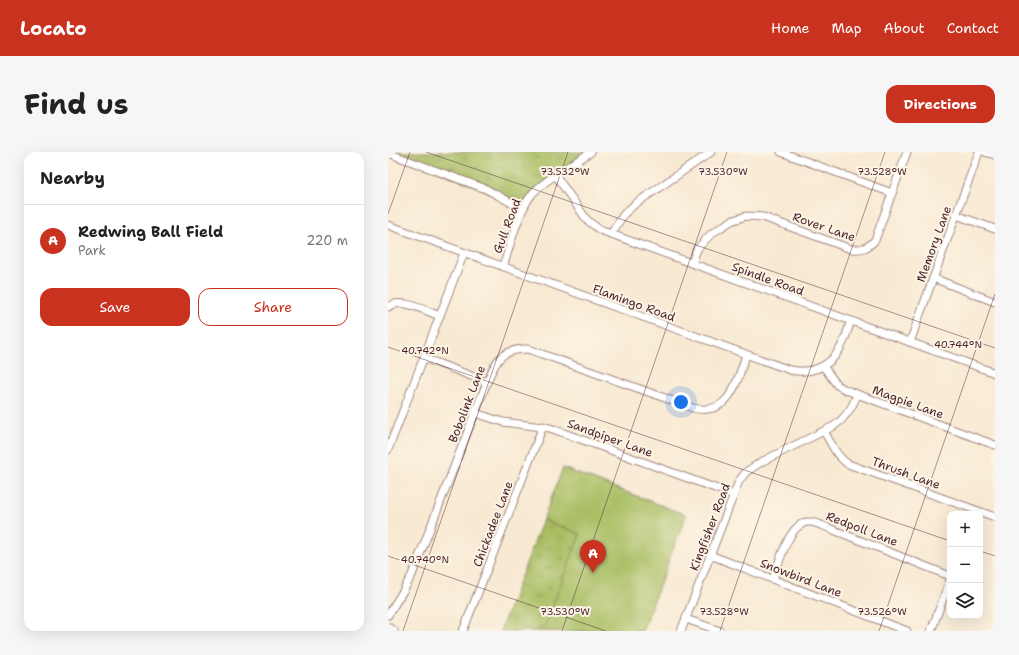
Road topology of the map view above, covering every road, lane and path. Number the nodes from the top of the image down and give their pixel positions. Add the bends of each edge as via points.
1 (590, 152) edge
2 (710, 152) edge
3 (780, 152) edge
4 (907, 152) edge
5 (978, 152) edge
6 (985, 152) edge
7 (388, 153) edge
8 (995, 156) edge
9 (556, 176) junction
10 (892, 192) junction
11 (523, 209) junction
12 (956, 215) junction
13 (388, 225) edge
14 (995, 230) edge
15 (611, 234) junction
16 (464, 253) junction
17 (692, 263) junction
18 (503, 267) junction
19 (933, 278) junction
20 (995, 302) edge
21 (388, 306) edge
22 (440, 316) junction
23 (851, 321) junction
24 (910, 342) junction
25 (746, 354) junction
26 (424, 358) junction
27 (823, 366) junction
28 (995, 373) edge
29 (487, 382) junction
30 (857, 395) junction
31 (475, 413) junction
32 (543, 426) junction
33 (824, 431) junction
34 (995, 445) edge
35 (388, 450) edge
36 (734, 495) junction
37 (972, 511) edge
38 (983, 514) edge
39 (995, 517) edge
40 (710, 556) junction
41 (947, 575) edge
42 (773, 579) junction
43 (949, 583) edge
44 (388, 615) edge
45 (686, 619) junction
46 (388, 627) edge
47 (394, 631) edge
48 (463, 631) edge
49 (681, 631) edge
50 (720, 631) edge
51 (907, 631) edge
52 (931, 631) edge

1 - 9 street, Gull Road
2 - 15 street via 635,204 624,214
3 - 10 street
4 - 10 street, Rover Lane
5 - 12 street, Memory Lane
6 - 8 street
7 - 11 street via 486,189
9 - 11 street, Gull Road via 533,194
9 - 15 street, Spindle Road via 587,220 600,230
10 - 17 street, Rover Lane via 875,240 866,248 851,249 763,217 746,216 731,221 711,234 697,249
11 - 18 street, Gull Road
12 - 14 street
12 - 19 street, Memory Lane
13 - 16 street, Flamingo Road
15 - 17 street, Spindle Road
16 - 18 street, Flamingo Road
16 - 22 street
17 - 23 street, Spindle Road
18 - 25 street, Flamingo Road
19 - 20 street
19 - 24 street, Memory Lane
21 - 22 street via 396,303 406,304
22 - 26 street
23 - 24 street, Spindle Road
23 - 27 street, Flamingo Road via 840,350
24 - 28 street, Spindle Road
25 - 27 street, Flamingo Road via 797,371 811,371
25 - 29 street, Bobolink Lane via 730,397 719,406 706,409 693,408 528,349 512,350 502,356 494,364
26 - 29 street
26 - 35 street
27 - 30 street, Magpie Lane via 837,385
29 - 31 street, Bobolink Lane
30 - 33 street, Kingfisher Road via 845,417
30 - 34 street, Magpie Lane
31 - 32 street, Sandpiper Lane via 503,422
31 - 44 street, Bobolink Lane via 412,575
32 - 36 street, Sandpiper Lane
32 - 48 street, Chickadee Lane
33 - 36 street, Kingfisher Road via 754,466 739,481
33 - 37 street, Thrush Lane via 836,453 848,464
36 - 40 street, Kingfisher Road
38 - 39 street, Thrush Lane
40 - 42 street, Snowbird Lane
40 - 45 street, Kingfisher Road
41 - 42 street, Redpoll Lane via 808,522 792,533
42 - 51 street, Snowbird Lane
43 - 52 street
45 - 49 street, Kingfisher Road
45 - 50 street
46 - 47 street

